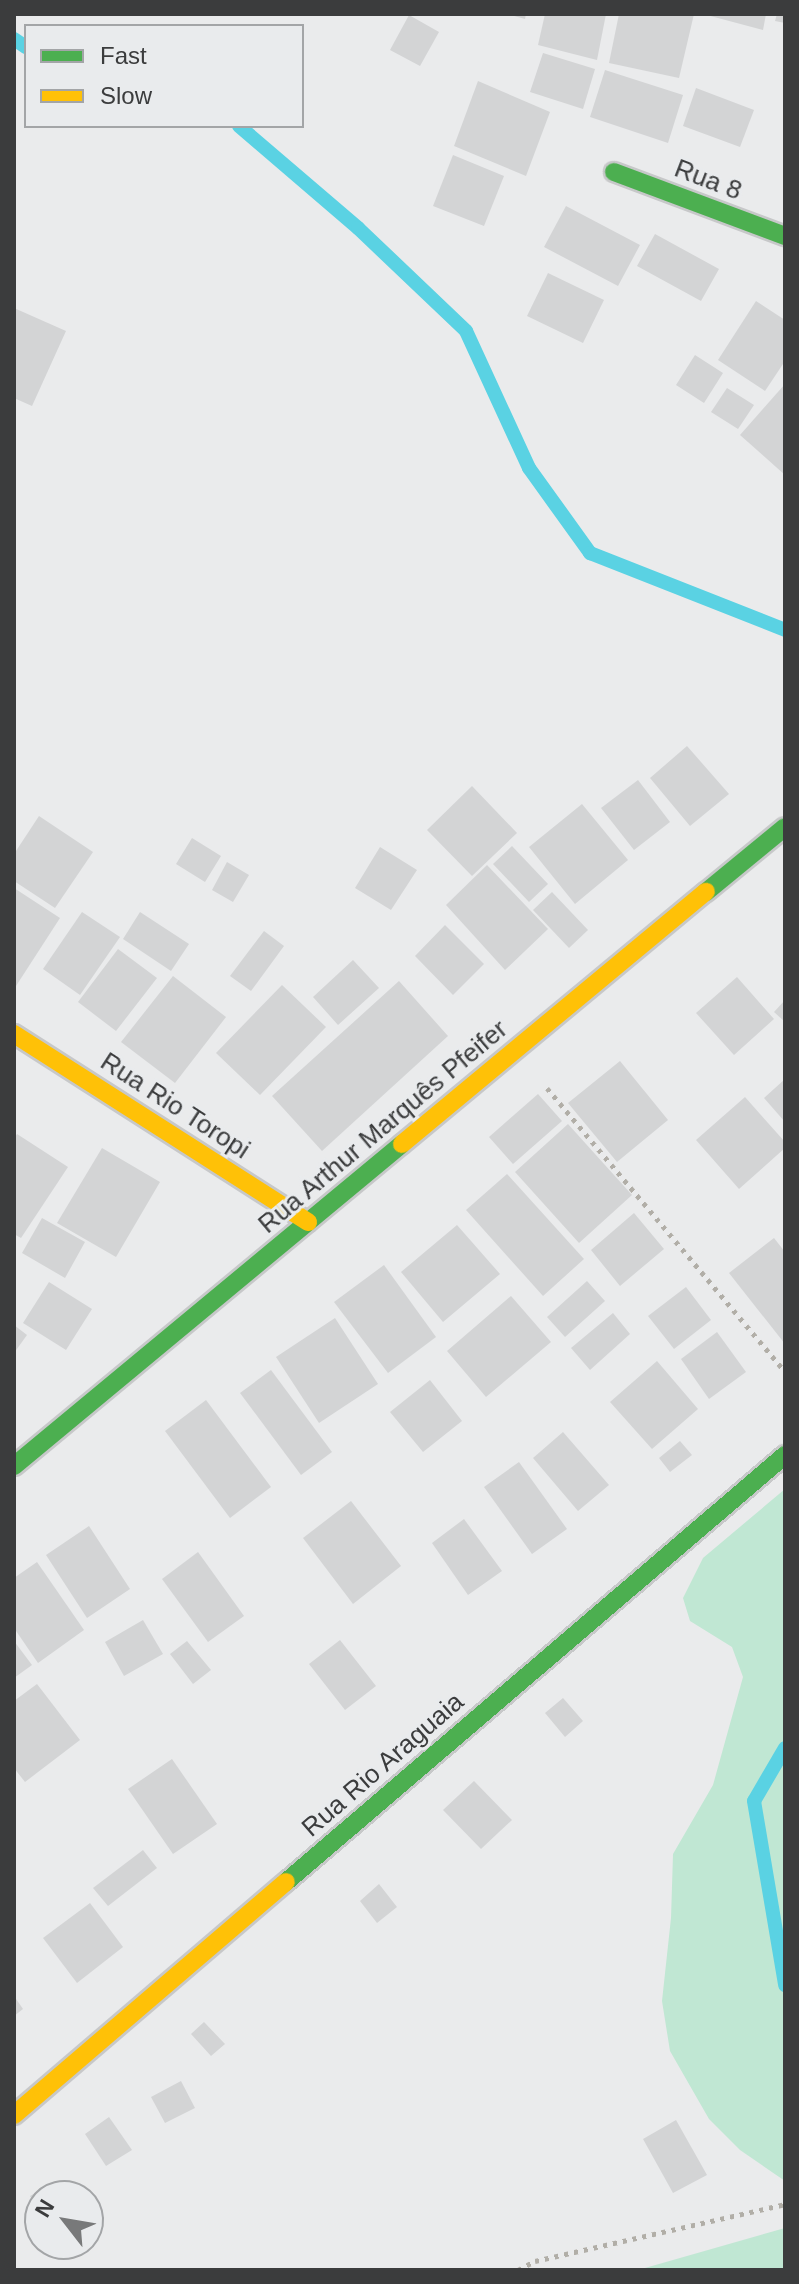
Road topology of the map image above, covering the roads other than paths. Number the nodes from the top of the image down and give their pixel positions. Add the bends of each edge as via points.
1 (614, 172) dead end
2 (785, 236) edge
3 (785, 827) edge
4 (14, 1034) edge
5 (308, 1222) junction
6 (785, 1455) edge
7 (14, 1466) edge
8 (14, 2115) edge

1 - 2 street, Rua 8
3 - 5 street, Rua Arthur Marquês Pfeifer
4 - 5 street, Rua Rio Toropi
5 - 7 street, Rua Arthur Marquês Pfeifer
6 - 8 street, Rua Rio Araguaia

